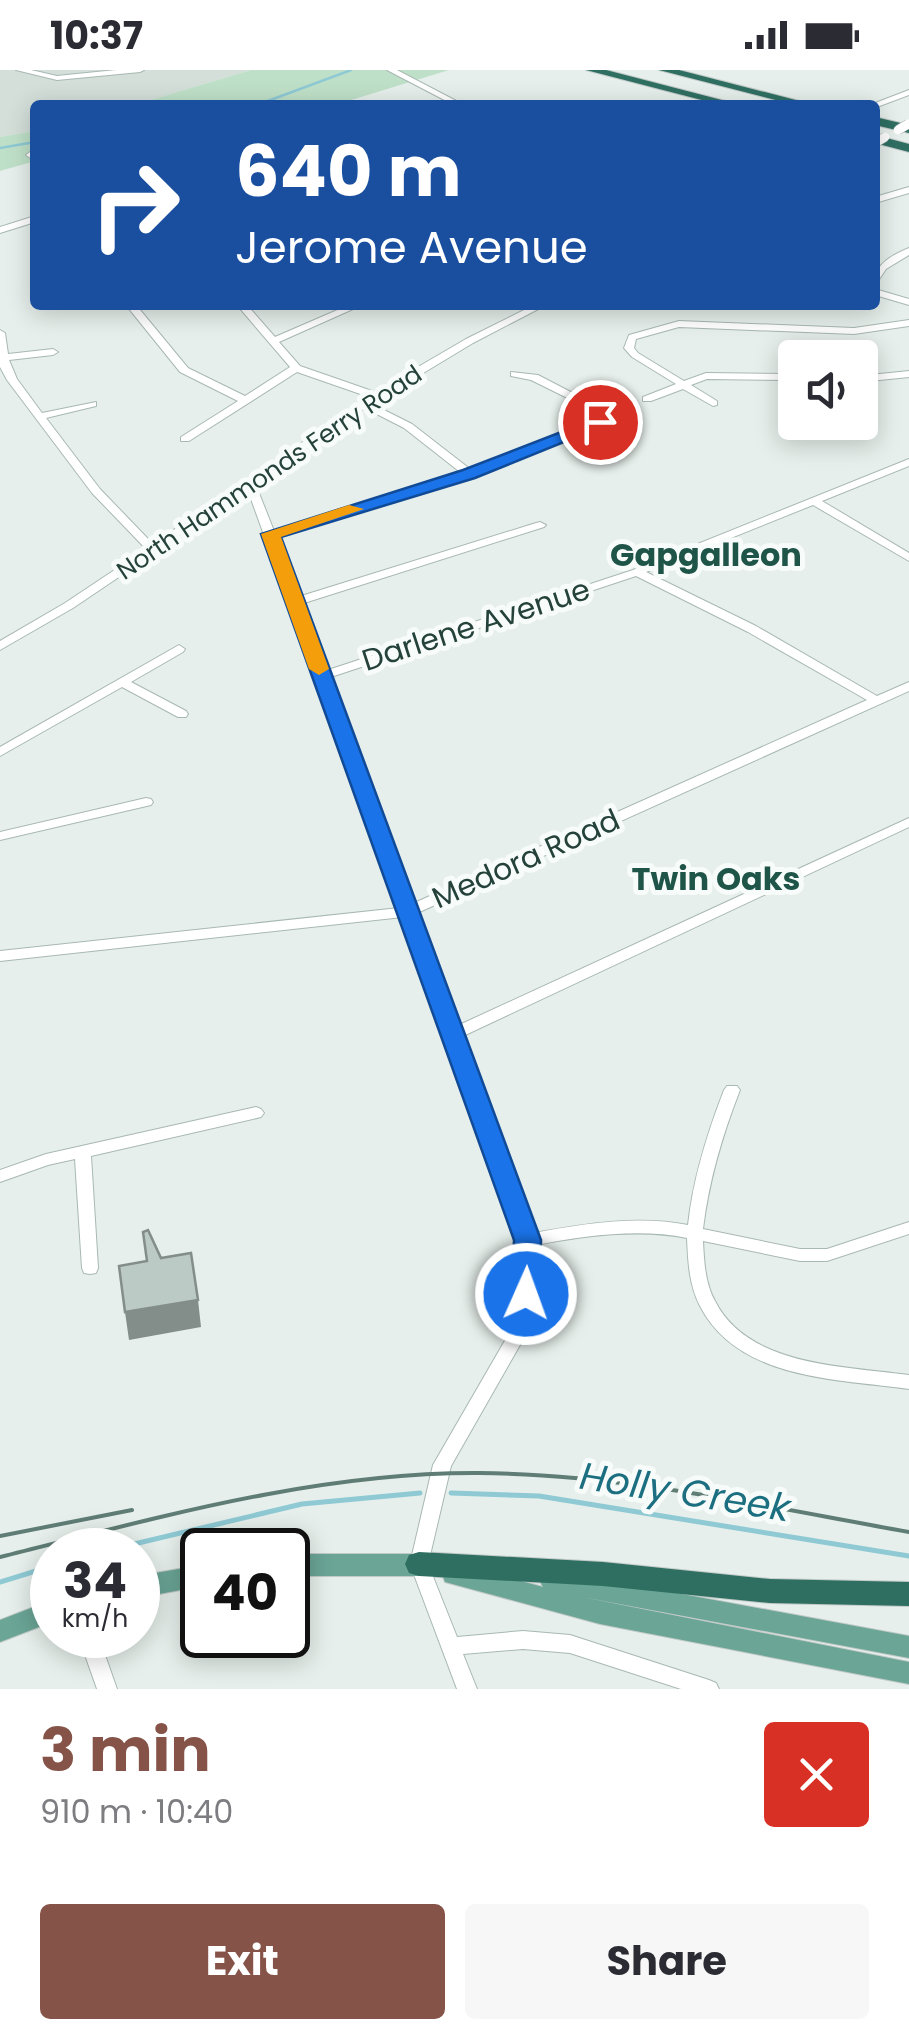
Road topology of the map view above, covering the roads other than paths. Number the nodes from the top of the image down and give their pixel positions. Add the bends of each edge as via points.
1 (20, 70) edge
2 (140, 70) edge
3 (391, 70) edge
4 (592, 70) edge
5 (665, 70) edge
6 (909, 92) edge
7 (450, 100) edge
8 (715, 100) edge
9 (788, 100) edge
10 (880, 103) edge
11 (880, 122) edge
12 (906, 126) edge
13 (880, 139) edge
14 (880, 140) edge
15 (909, 148) edge
16 (909, 190) edge
17 (880, 199) edge
18 (30, 221) edge
19 (0, 230) edge
20 (909, 251) edge
21 (880, 272) edge
22 (880, 293) edge
23 (909, 302) edge
24 (134, 310) edge
25 (246, 310) edge
26 (345, 310) edge
27 (531, 310) edge
28 (909, 322) edge
29 (0, 333) edge
30 (274, 341) junction
31 (0, 342) edge
32 (53, 352) dead end
33 (4, 357) junction
34 (296, 368) junction
35 (515, 374) dead end
36 (909, 374) edge
37 (778, 376) edge
38 (878, 377) edge
39 (680, 383) junction
40 (647, 399) dead end
41 (244, 400) junction
42 (371, 400) junction
43 (713, 403) dead end
44 (92, 404) dead end
45 (42, 416) junction
46 (185, 439) dead end
47 (909, 462) edge
48 (469, 474) junction
49 (251, 484) junction
50 (815, 500) junction
51 (540, 525) dead end
52 (271, 534) junction
53 (154, 551) junction
54 (909, 558) edge
55 (637, 572) junction
56 (295, 602) junction
57 (0, 646) edge
58 (180, 649) dead end
59 (322, 676) junction
60 (124, 682) junction
61 (909, 686) edge
62 (878, 700) junction
63 (182, 714) dead end
64 (0, 752) edge
65 (146, 802) dead end
66 (909, 822) edge
67 (0, 836) edge
68 (407, 912) junction
69 (0, 956) edge
70 (454, 1034) junction
71 (732, 1090) dead end
72 (256, 1114) dead end
73 (82, 1153) junction
74 (0, 1176) edge
75 (909, 1228) edge
76 (694, 1231) junction
77 (528, 1240) junction
78 (90, 1268) dead end
79 (909, 1382) edge
80 (419, 1564) junction
81 (310, 1565) edge
82 (909, 1594) edge
83 (30, 1620) edge
84 (0, 1631) edge
85 (450, 1646) junction
86 (909, 1647) edge
87 (96, 1658) edge
88 (909, 1673) edge
89 (107, 1689) edge
90 (467, 1689) edge
91 (710, 1689) edge

1 - 2 street via 57,78
3 - 7 street
4 - 8 highway
5 - 9 highway
6 - 10 street
11 - 12 highway
12 - 13 street
14 - 15 highway
16 - 17 street
18 - 19 street
20 - 21 street
22 - 23 street
24 - 41 street via 184,370
25 - 30 street
26 - 30 street
27 - 42 street, North Hammonds Ferry Road via 451,349
28 - 39 street via 854,331 678,324 632,337 628,348 634,355
29 - 31 street
30 - 34 street
31 - 33 street
32 - 33 street
33 - 45 street via 7,373
34 - 41 street
34 - 42 street
35 - 48 street via 612,416
36 - 38 street
37 - 39 street via 723,374
39 - 40 street
39 - 43 street
41 - 46 street
42 - 48 street
42 - 49 street, North Hammonds Ferry Road
44 - 45 street
45 - 53 street via 96,492
47 - 50 street, Darlene Avenue
48 - 52 street
49 - 52 street
49 - 53 street, North Hammonds Ferry Road
50 - 54 street
50 - 55 street, Darlene Avenue
51 - 56 street
52 - 56 street
53 - 57 street, North Hammonds Ferry Road
55 - 59 street, Darlene Avenue
55 - 62 street
56 - 59 street
58 - 60 street
59 - 68 street
60 - 63 street
60 - 64 street
61 - 62 street, Medora Road
62 - 68 street, Medora Road
65 - 67 street
66 - 70 street
68 - 69 street, Medora Road
68 - 70 street
70 - 77 street
71 - 76 street via 704,1158
72 - 73 street
73 - 74 street
73 - 78 street
75 - 76 street via 827,1255
76 - 77 street via 595,1230
76 - 79 street via 703,1296 721,1328 738,1342 780,1360
77 - 80 street via 526,1294 515,1338 442,1465
80 - 81 main road
80 - 82 highway
80 - 85 street
80 - 86 main road via 597,1587
80 - 88 main road via 600,1614
83 - 84 main road
85 - 90 street
85 - 91 street via 570,1644
87 - 89 street

